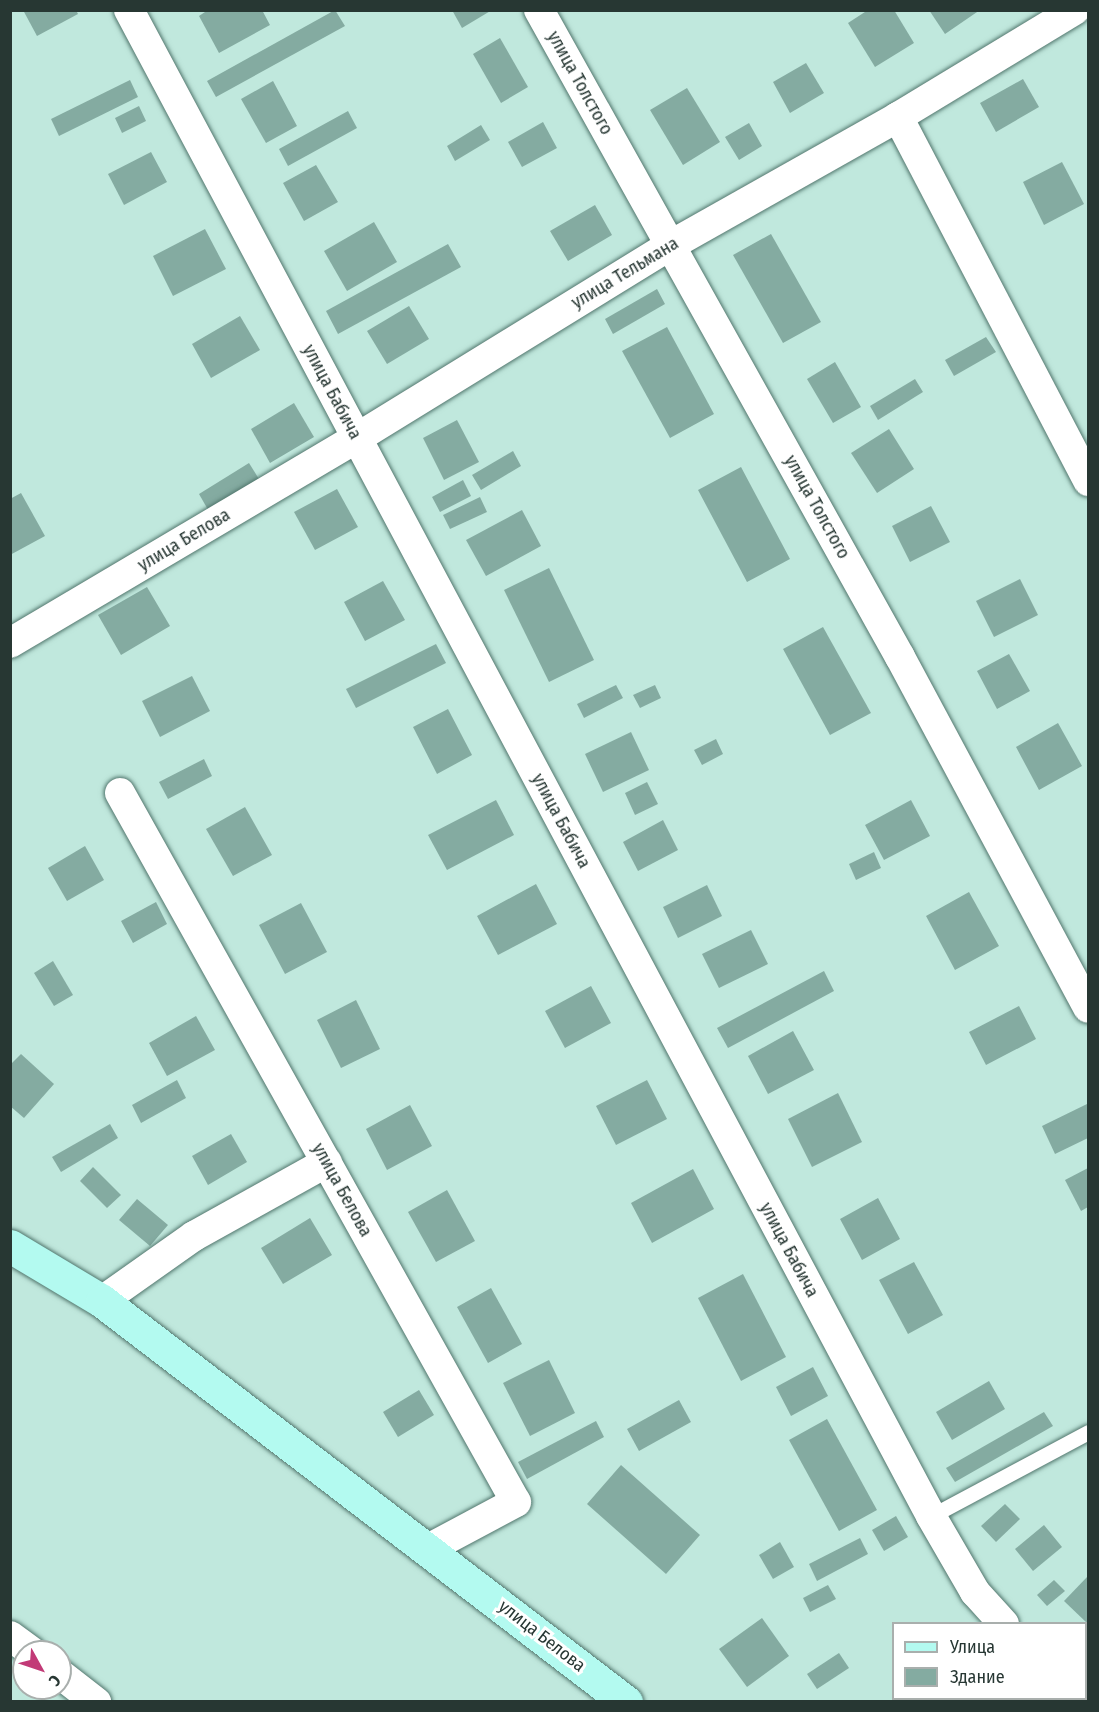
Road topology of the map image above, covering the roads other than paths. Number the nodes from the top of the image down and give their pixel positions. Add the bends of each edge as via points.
1 (129, 10) edge
2 (539, 10) edge
3 (1074, 10) edge
4 (898, 117) junction
5 (671, 244) junction
6 (357, 438) junction
7 (1089, 481) edge
8 (10, 643) edge
9 (120, 793) dead end
10 (1089, 1008) edge
11 (327, 1162) junction
12 (10, 1246) edge
13 (102, 1301) junction
14 (1089, 1432) edge
15 (931, 1516) junction
16 (430, 1548) junction
17 (1003, 1622) edge
18 (72, 1683) edge
19 (95, 1701) edge
20 (626, 1701) edge

1 - 6 street, улица Бабича
2 - 5 street, улица Толстого
3 - 4 street, улица Тельмана
4 - 5 street, улица Тельмана
4 - 7 street
5 - 6 street, улица Тельмана
5 - 10 street, улица Толстого
6 - 8 street, улица Белова
6 - 15 street, улица Бабича
9 - 11 street, улица Белова
11 - 13 street via 194,1236
11 - 16 street, улица Белова via 516,1502
12 - 13 main road, улица Белова
13 - 16 main road, улица Белова
14 - 15 lane
15 - 17 street, улица Бабича via 975,1592
16 - 20 main road, улица Белова
18 - 19 street

